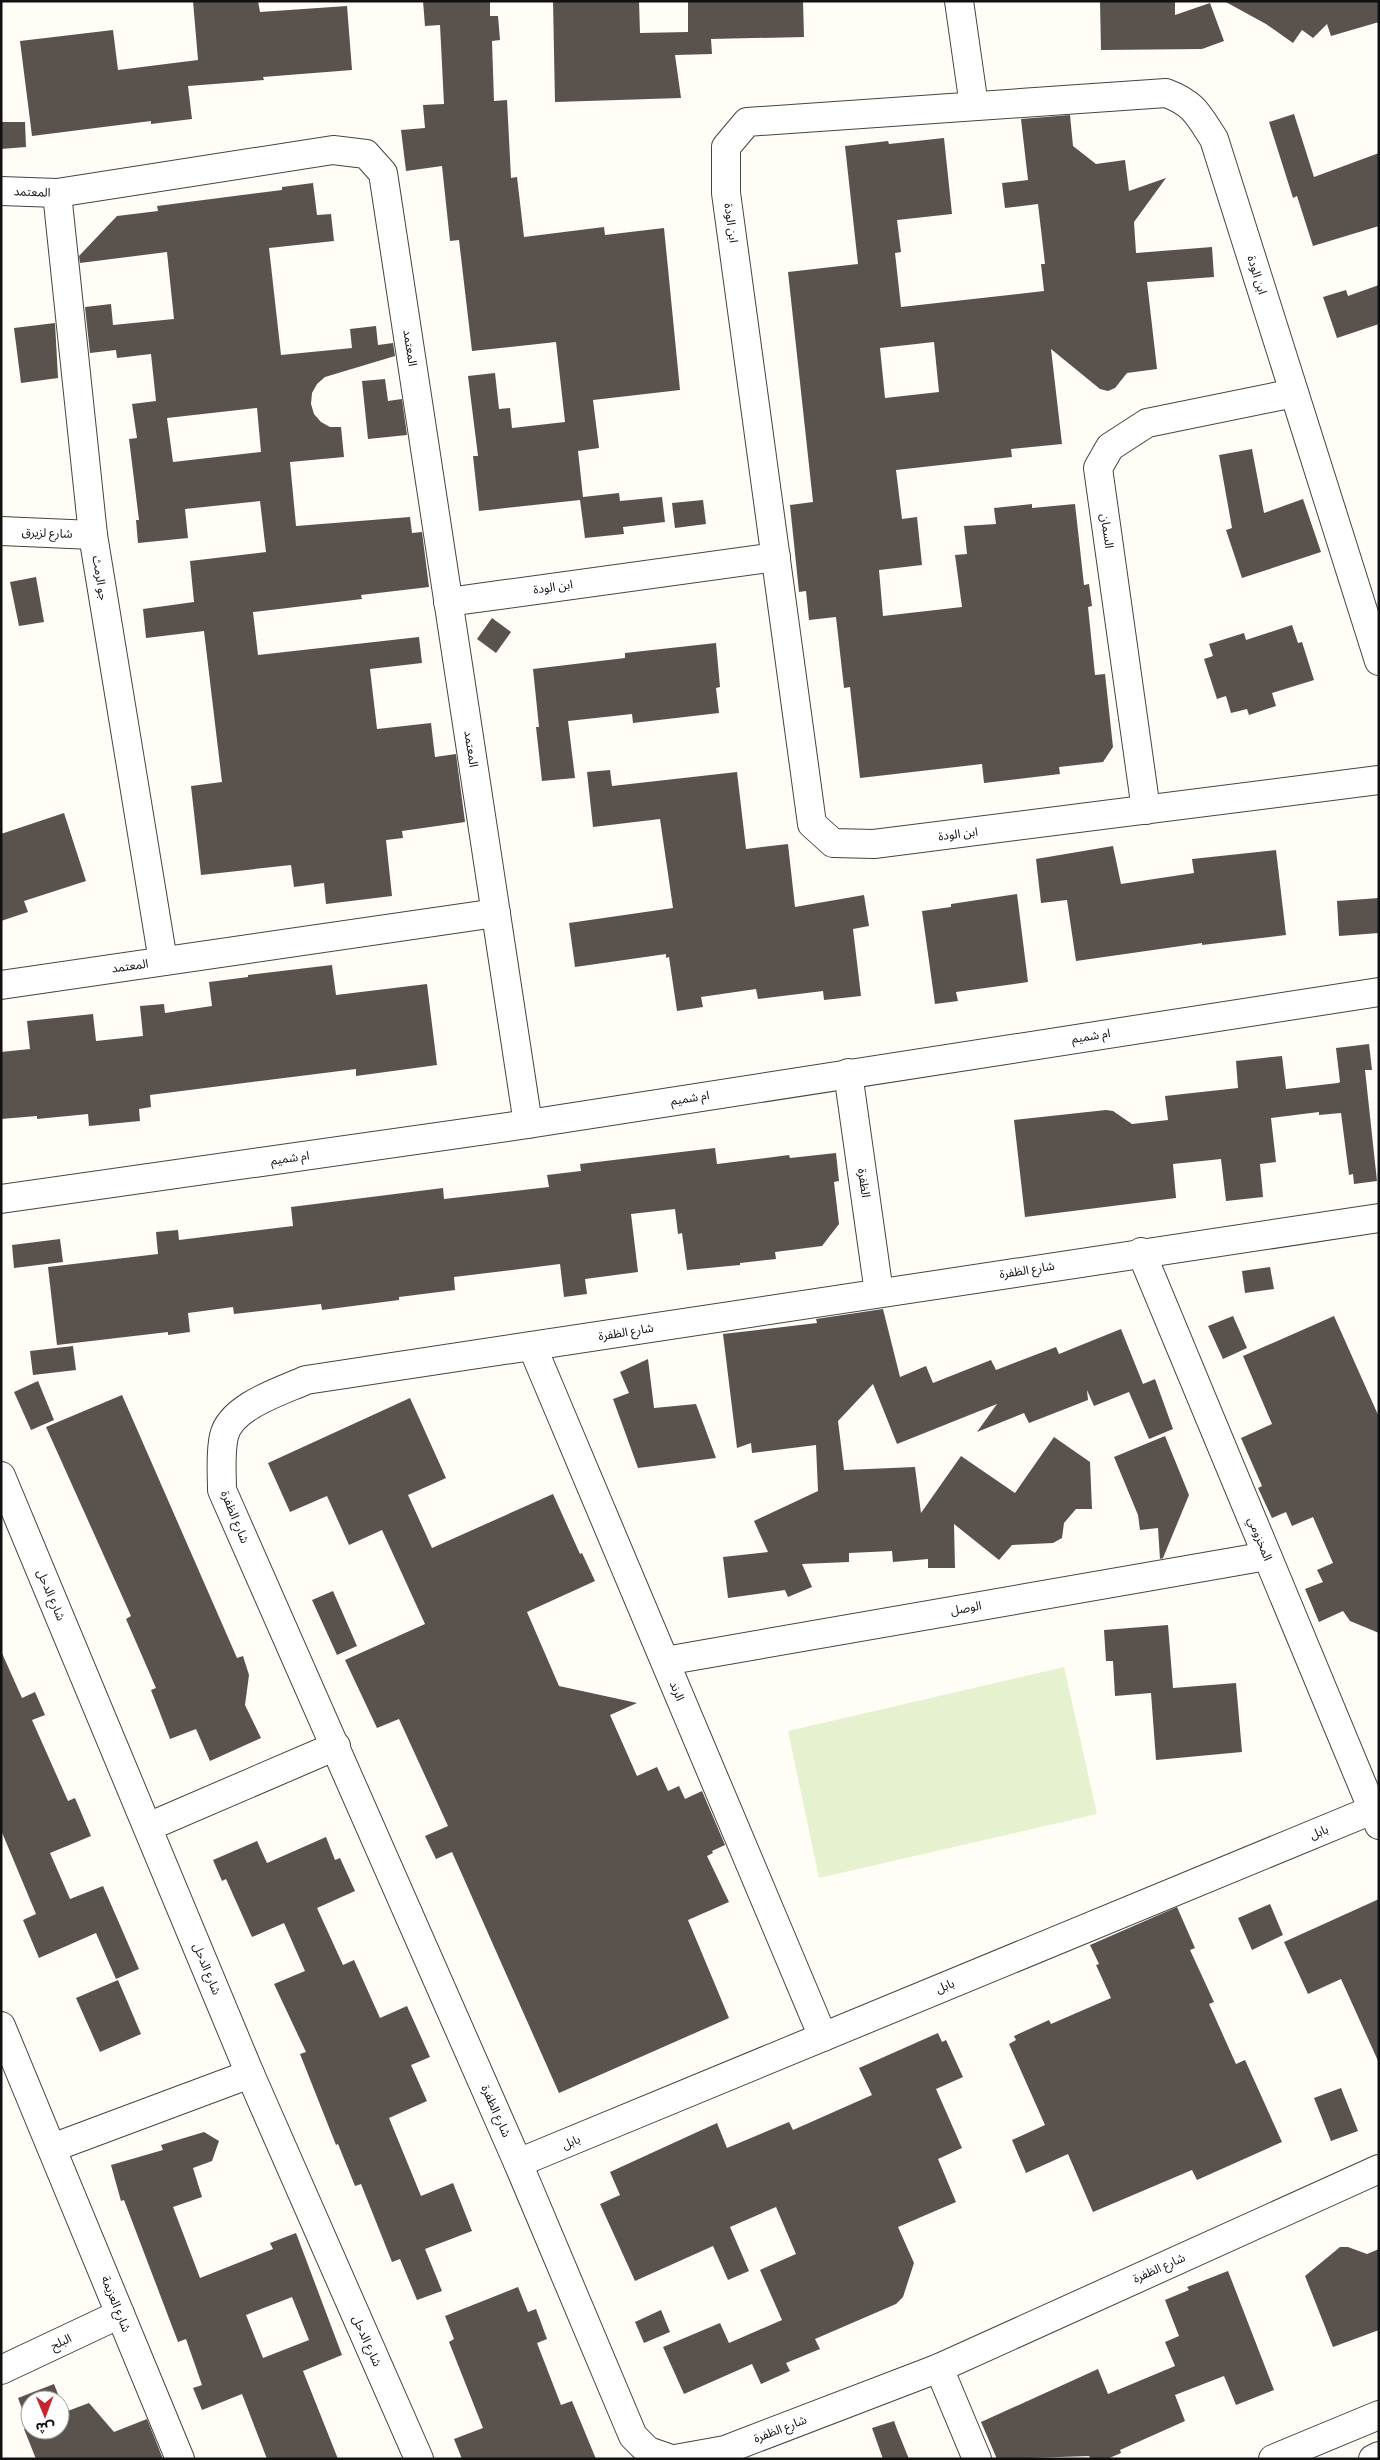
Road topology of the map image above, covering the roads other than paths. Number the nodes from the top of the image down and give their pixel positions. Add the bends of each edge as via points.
1 (959, 1) edge
2 (974, 106) junction
3 (1, 191) edge
4 (57, 193) junction
5 (1294, 393) junction
6 (1, 531) edge
7 (93, 535) junction
8 (776, 557) junction
9 (448, 602) junction
10 (1379, 661) edge
11 (1379, 780) edge
12 (1146, 810) junction
13 (496, 913) junction
14 (163, 961) junction
15 (1, 985) edge
16 (1379, 992) edge
17 (848, 1073) junction
18 (528, 1124) junction
19 (1, 1199) edge
20 (1379, 1218) edge
21 (1141, 1252) junction
22 (879, 1294) junction
23 (532, 1346) junction
24 (1, 1476) edge
25 (1267, 1556) junction
26 (664, 1661) junction
27 (336, 1746) junction
28 (1376, 1818) edge
29 (148, 1827) junction
30 (1, 2026) edge
31 (823, 2037) junction
32 (250, 2074) junction
33 (52, 2148) junction
34 (518, 2164) junction
35 (1379, 2168) edge
36 (120, 2314) junction
37 (939, 2368) junction
38 (1, 2370) edge
39 (1379, 2415) edge
40 (1379, 2456) edge
41 (180, 2459) edge
42 (418, 2459) edge
43 (673, 2459) edge
44 (977, 2459) edge
45 (1273, 2459) edge
46 (1373, 2459) edge

1 - 2 street
2 - 5 street, ابن الودة via 1166,93 1184,100 1198,114 1214,139
2 - 8 street, ابن الودة via 747,122 726,147 726,193
3 - 4 street, المعتمد
4 - 7 street, جو الرمث
4 - 9 street, المعتمد via 333,150 366,154 383,173
5 - 10 street, ابن الودة
5 - 12 street, السمان via 1147,423 1110,447 1098,468
6 - 7 street, شارع لزيرق
7 - 14 street, جو الرمث
8 - 9 street, ابن الودة
8 - 12 street, ابن الودة via 812,824 833,843 874,844
9 - 13 street, المعتمد
11 - 12 street, ابن الودة
13 - 14 street, المعتمد
13 - 18 street, المعتمد
14 - 15 street, المعتمد
16 - 17 street, ام شميم
17 - 18 street, ام شميم
17 - 22 street, الظفرة
18 - 19 street, ام شميم
20 - 21 street, شارع الظفرة
21 - 22 street, شارع الظفرة
21 - 25 street, المخزومي
22 - 23 street, شارع الظفرة
23 - 26 street, الرند
23 - 27 street, شارع الظفرة via 306,1380 254,1402 233,1420 224,1434 222,1490
24 - 29 street, شارع الدحل
25 - 26 street, الوصل
25 - 28 street, المخزومي
26 - 31 street, الرند
27 - 29 street
27 - 34 street, شارع الظفرة
28 - 31 street, بابل
29 - 32 street, شارع الدحل
30 - 33 street, شارع العزيمة
31 - 34 street, بابل
32 - 33 street
32 - 42 street, شارع الدحل
33 - 36 street, شارع العزيمة
34 - 43 street, شارع الظفرة via 633,2436 648,2451
35 - 37 street, شارع الظفرة
36 - 38 street, البلح
36 - 41 street, شارع العزيمة
37 - 43 street, شارع الظفرة via 724,2450
37 - 44 street
39 - 45 street
40 - 46 street

